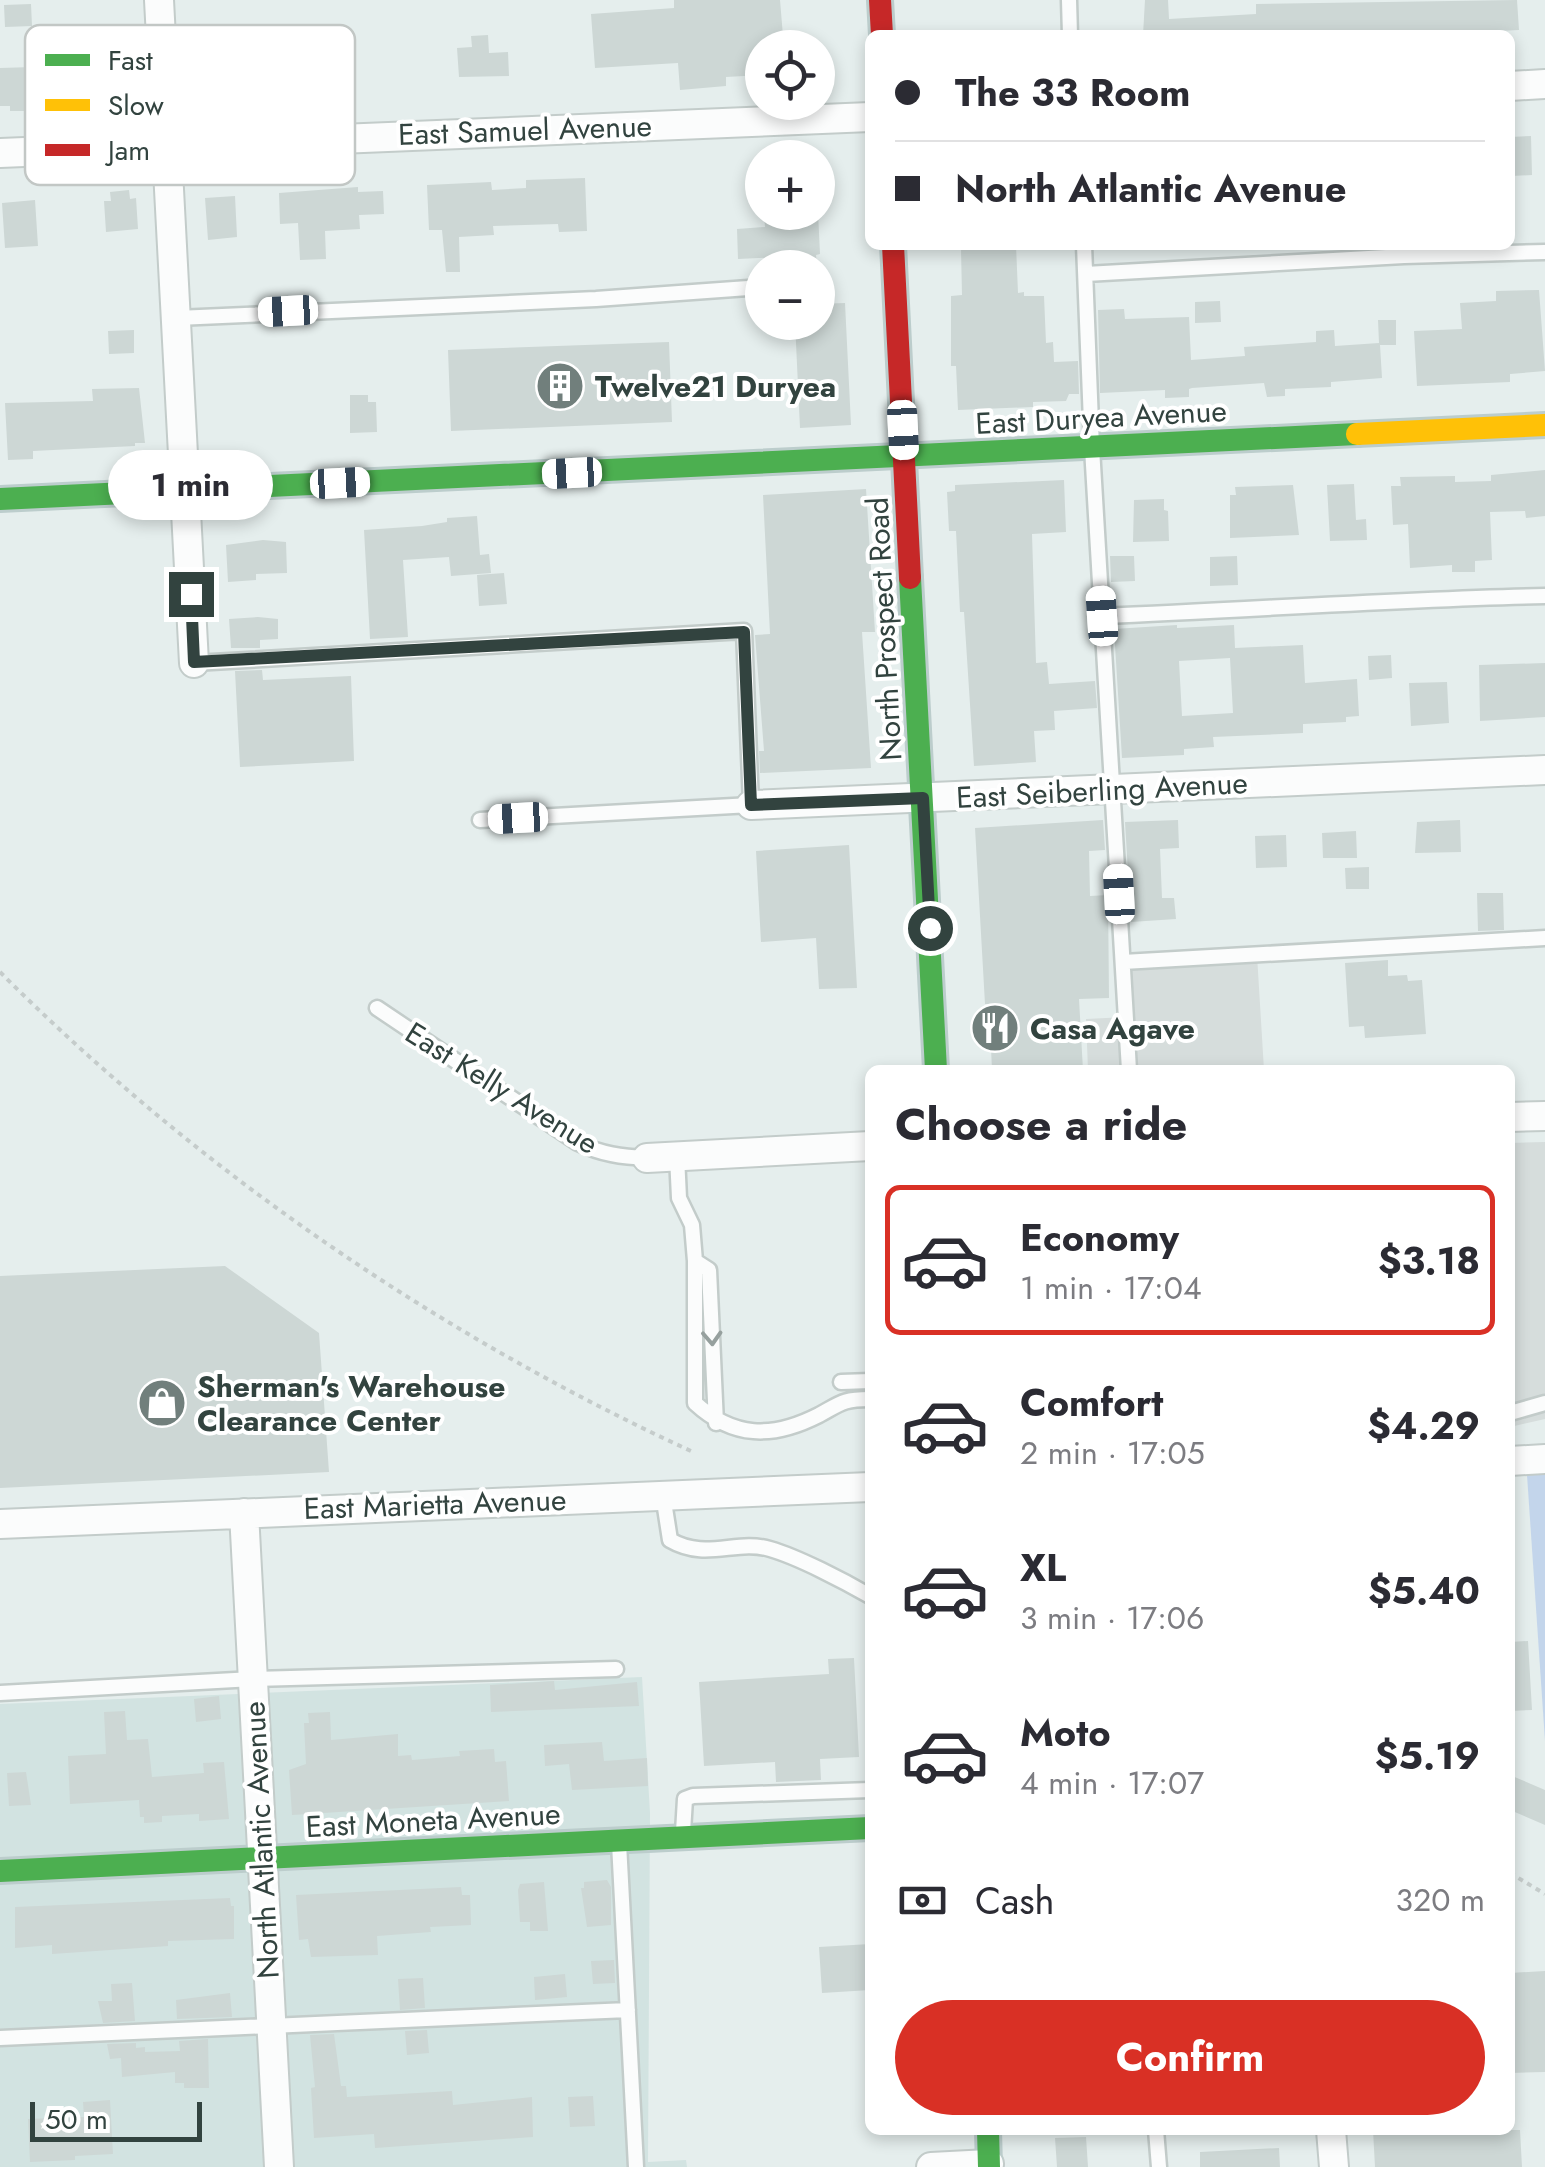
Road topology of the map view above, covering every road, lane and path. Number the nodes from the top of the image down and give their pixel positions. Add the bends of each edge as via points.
1 (159, 0) edge
2 (880, 0) edge
3 (1069, 0) edge
4 (161, 25) edge
5 (882, 30) edge
6 (1070, 30) edge
7 (1545, 84) edge
8 (1515, 86) edge
9 (865, 117) edge
10 (355, 137) edge
11 (25, 151) edge
12 (0, 152) edge
13 (170, 185) edge
14 (893, 250) edge
15 (1084, 250) edge
16 (1545, 252) edge
17 (1086, 274) junction
18 (745, 287) edge
19 (177, 318) junction
20 (1545, 425) edge
21 (1092, 448) junction
22 (904, 457) junction
23 (186, 490) junction
24 (0, 498) edge
25 (1545, 596) edge
26 (1102, 616) junction
27 (194, 662) joint
28 (1545, 770) edge
29 (1114, 790) junction
30 (923, 798) junction
31 (751, 805) junction
32 (480, 820) dead end
33 (1545, 938) edge
34 (1122, 962) junction
35 (0, 972) edge
36 (376, 1008) dead end
37 (936, 1065) edge
38 (1129, 1065) edge
39 (1545, 1116) edge
40 (1515, 1117) edge
41 (865, 1146) edge
42 (677, 1156) junction
43 (648, 1158) joint
44 (865, 1381) edge
45 (842, 1382) dead end
46 (865, 1398) edge
47 (1545, 1402) edge
48 (1515, 1411) edge
49 (692, 1452) dead end
50 (1545, 1459) edge
51 (1515, 1461) edge
52 (865, 1487) edge
53 (663, 1495) junction
54 (244, 1512) junction
55 (0, 1524) edge
56 (865, 1594) edge
57 (616, 1669) dead end
58 (253, 1679) junction
59 (0, 1692) edge
60 (865, 1790) edge
61 (865, 1828) edge
62 (684, 1838) junction
63 (619, 1840) junction
64 (262, 1859) junction
65 (0, 1871) edge
66 (1515, 1876) edge
67 (1545, 1894) edge
68 (628, 2010) junction
69 (270, 2026) junction
70 (0, 2038) edge
71 (988, 2135) edge
72 (1156, 2135) edge
73 (1331, 2135) edge
74 (989, 2166) edge
75 (280, 2167) edge
76 (636, 2167) edge
77 (930, 2167) edge
78 (1159, 2167) edge
79 (1334, 2167) edge

1 - 4 street
2 - 5 street
3 - 6 lane
7 - 8 street
9 - 10 street, East Samuel Avenue
11 - 12 street, East Samuel Avenue
13 - 19 street
14 - 22 street, North Prospect Road
15 - 17 lane
16 - 17 lane
17 - 21 lane
18 - 19 lane
19 - 23 street
20 - 21 street, East Duryea Avenue
21 - 22 street, East Duryea Avenue
21 - 26 lane
22 - 23 street, East Duryea Avenue
22 - 30 street, North Prospect Road
23 - 24 street, East Duryea Avenue
23 - 27 street
25 - 26 lane
26 - 29 lane
27 - 31 lane via 744,632
28 - 29 street, East Seiberling Avenue
29 - 30 street, East Seiberling Avenue
29 - 34 lane
30 - 31 street, East Seiberling Avenue
30 - 37 street, North Prospect Road
31 - 32 lane, East Seiberling Avenue
33 - 34 lane
34 - 38 lane
35 - 49 path via 74,1046 231,1175 386,1284 506,1356
36 - 43 lane, East Kelly Avenue via 578,1143
39 - 40 street
41 - 42 street, East Kelly Avenue
42 - 43 street, East Kelly Avenue
42 - 46 lane via 679,1198 692,1225 695,1261 695,1403 716,1422 743,1431 782,1430 842,1400
44 - 45 lane
47 - 48 lane
50 - 51 street
52 - 53 street, East Marietta Avenue
53 - 54 street, East Marietta Avenue
53 - 56 lane via 670,1540 683,1548 767,1548
54 - 55 street, East Marietta Avenue
54 - 58 street, North Atlantic Avenue
57 - 58 lane
58 - 59 lane
58 - 64 street, North Atlantic Avenue
60 - 62 lane via 693,1796 685,1799
61 - 62 street, East Moneta Avenue
62 - 63 street, East Moneta Avenue
63 - 64 street, East Moneta Avenue
63 - 68 lane
64 - 65 street, East Moneta Avenue
64 - 69 street, North Atlantic Avenue
66 - 67 path
68 - 69 lane
68 - 76 lane
69 - 70 lane
69 - 75 street, North Atlantic Avenue
71 - 74 street
72 - 78 lane
73 - 79 street
74 - 77 street

